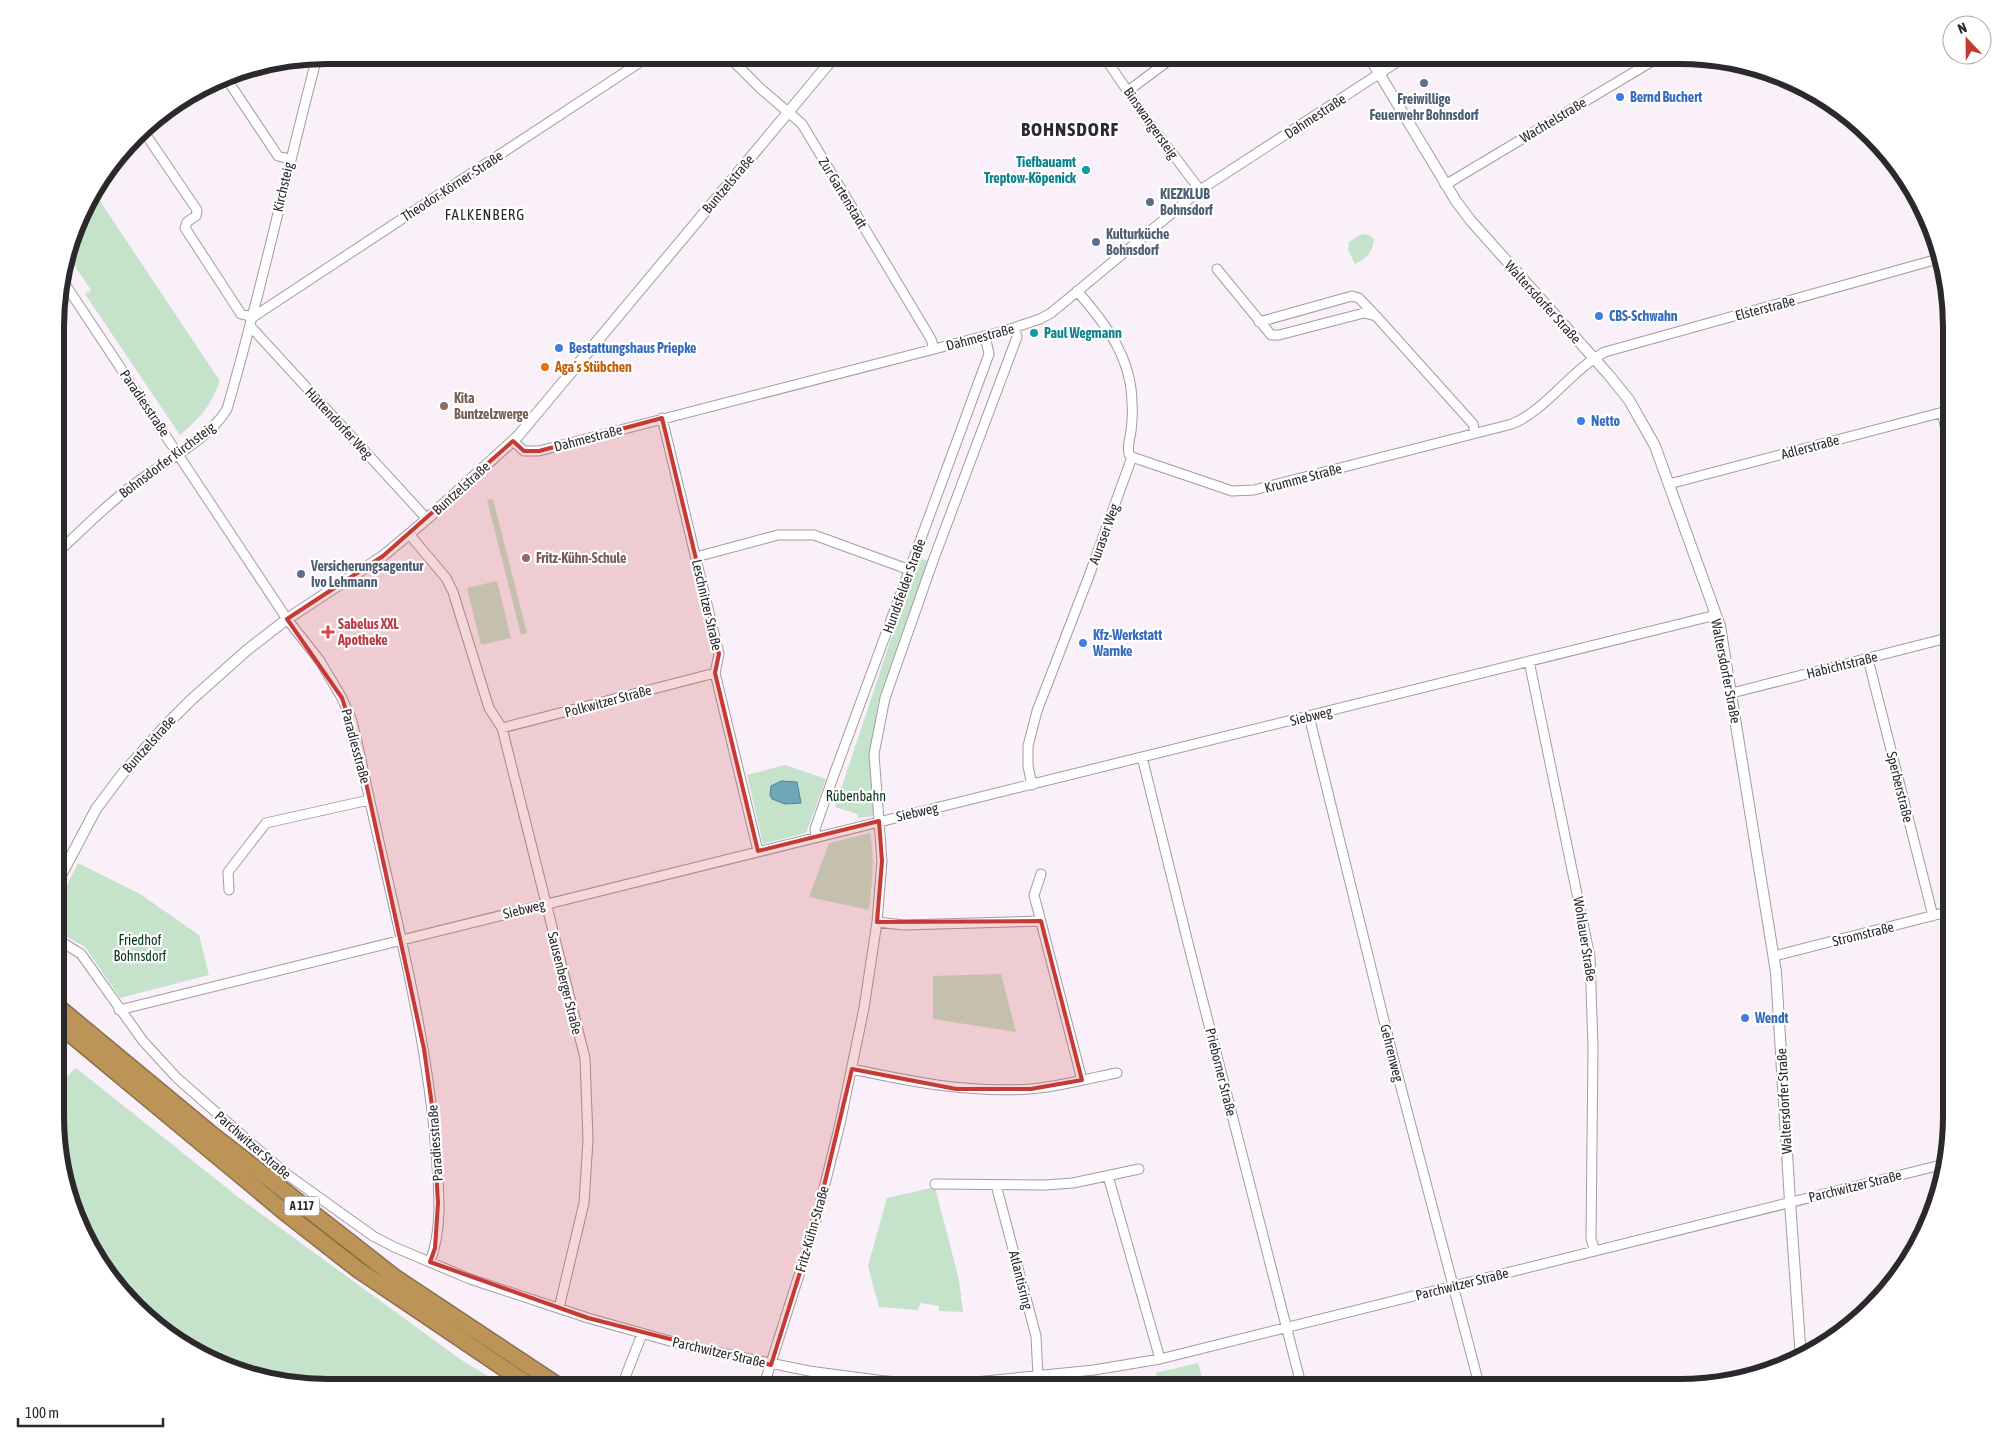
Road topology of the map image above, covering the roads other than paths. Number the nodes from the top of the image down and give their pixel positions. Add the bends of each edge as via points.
1 (315, 64) edge
2 (637, 64) edge
3 (736, 64) edge
4 (828, 64) edge
5 (1109, 64) edge
6 (1164, 64) edge
7 (1373, 64) edge
8 (1395, 64) edge
9 (1648, 64) edge
10 (1379, 74) junction
11 (229, 83) edge
12 (1128, 90) junction
13 (789, 111) junction
14 (146, 136) edge
15 (290, 160) junction
16 (1445, 184) junction
17 (1200, 190) junction
18 (1934, 260) edge
19 (1217, 269) dead end
20 (67, 287) edge
21 (1078, 291) junction
22 (1376, 316) junction
23 (253, 317) junction
24 (1259, 322) junction
25 (251, 327) junction
26 (1014, 328) junction
27 (985, 336) junction
28 (934, 349) junction
29 (1594, 358) junction
30 (1942, 412) joint
31 (1943, 416) edge
32 (662, 418) junction
33 (1475, 433) junction
34 (513, 441) junction
35 (178, 453) junction
36 (1132, 456) junction
37 (1669, 484) junction
38 (427, 519) junction
39 (409, 534) junction
40 (64, 546) edge
41 (696, 557) junction
42 (910, 570) junction
43 (1716, 615) junction
44 (287, 619) junction
45 (1943, 639) edge
46 (1868, 659) junction
47 (1529, 661) junction
48 (715, 673) junction
49 (1732, 692) junction
50 (1309, 716) junction
51 (502, 728) junction
52 (1142, 757) junction
53 (1032, 785) junction
54 (369, 800) junction
55 (879, 821) junction
56 (816, 837) junction
57 (758, 851) junction
58 (64, 870) edge
59 (1041, 874) dead end
60 (229, 890) dead end
61 (546, 904) junction
62 (1943, 913) edge
63 (1933, 916) junction
64 (1041, 921) junction
65 (877, 922) junction
66 (400, 940) junction
67 (64, 943) edge
68 (1774, 956) junction
69 (119, 1010) junction
70 (64, 1012) edge
71 (64, 1029) edge
72 (852, 1069) junction
73 (1117, 1074) dead end
74 (1082, 1080) junction
75 (1938, 1166) edge
76 (1139, 1169) dead end
77 (1108, 1176) junction
78 (935, 1184) dead end
79 (996, 1185) junction
80 (1790, 1202) junction
81 (1595, 1251) junction
82 (430, 1262) junction
83 (1454, 1286) junction
84 (559, 1308) junction
85 (1287, 1328) junction
86 (642, 1334) junction
87 (1800, 1350) edge
88 (1160, 1359) junction
89 (771, 1365) junction
90 (1038, 1376) junction
91 (519, 1379) edge
92 (548, 1379) edge
93 (624, 1379) edge
94 (766, 1379) edge
95 (870, 1379) edge
96 (1017, 1379) edge
97 (1300, 1379) edge
98 (1478, 1379) edge

1 - 15 street, Kirchsteig
2 - 23 street, Theodor-Körner-Straße
3 - 13 street, Zur Gartenstadt
4 - 13 street, Buntzelstraße
5 - 12 street, Binswangersteig
6 - 12 street
7 - 10 street, Waltersdorfer Straße
8 - 10 street, Dahmestraße
9 - 16 street, Wachtelstraße
10 - 16 street, Waltersdorfer Straße
10 - 17 street, Dahmestraße
11 - 15 street via 278,156
12 - 17 street, Binswangersteig
13 - 28 street, Zur Gartenstadt via 802,124 932,339
13 - 34 street, Buntzelstraße
14 - 23 street via 197,210 185,228 241,314
15 - 23 street, Kirchsteig
16 - 29 street, Waltersdorfer Straße via 1471,221
17 - 21 street, Dahmestraße
18 - 29 street, Elsterstraße via 1605,352
19 - 24 street
20 - 35 street, Paradiesstraße
21 - 26 street, Dahmestraße via 1040,319
21 - 36 street, Auraser Weg via 1109,331 1126,366 1132,402 1128,448
22 - 24 street via 1364,313 1346,316 1279,335 1271,335
22 - 24 street via 1359,298 1352,296
22 - 33 street via 1473,424
23 - 25 street, Bohnsdorfer Kirchsteig
25 - 35 street, Bohnsdorfer Kirchsteig via 222,418
25 - 38 street, Hüttendorfer Weg
26 - 27 street, Dahmestraße
26 - 55 street, Hundsfelder Straße via 1017,337 885,698 874,754
27 - 28 street, Dahmestraße
27 - 42 street, Hundsfelder Straße via 989,354
28 - 32 street, Dahmestraße
29 - 33 street, Krumme Straße via 1519,421
29 - 37 street, Waltersdorfer Straße via 1640,417
30 - 31 street
30 - 37 street, Adlerstraße
32 - 34 street, Dahmestraße via 539,451 524,450
32 - 41 street, Leschnitzer Straße
33 - 36 street, Krumme Straße via 1245,492 1232,492
34 - 38 street, Buntzelstraße
35 - 40 street, Bohnsdorfer Kirchsteig via 110,503
35 - 44 street, Paradiesstraße
36 - 53 street, Auraser Weg via 1036,710 1028,746
37 - 43 street, Waltersdorfer Straße
38 - 39 street, Buntzelstraße
39 - 44 street, Buntzelstraße via 369,566
39 - 51 street, Sausenberger Straße via 446,578 453,592 490,708
41 - 42 street via 778,535 814,534
41 - 48 street, Leschnitzer Straße via 719,654
42 - 56 street, Hundsfelder Straße via 815,829
43 - 47 street, Siebweg
43 - 49 street, Waltersdorfer Straße
44 - 54 street, Paradiesstraße via 320,661 342,698 352,721
44 - 58 street, Buntzelstraße via 191,700 134,760 96,809
45 - 46 street, Habichtstraße
46 - 49 street, Habichtstraße
46 - 63 street, Sperberstraße
47 - 50 street, Siebweg
47 - 81 street, Wohlauer Straße via 1591,965 1591,1240
48 - 51 street, Polkwitzer Straße
48 - 57 street, Leschnitzer Straße
49 - 68 street, Waltersdorfer Straße
50 - 52 street, Siebweg
50 - 83 street, Gehrenweg via 1392,1053
51 - 61 street, Sausenberger Straße
52 - 53 street, Siebweg
52 - 85 street, Prieborner Straße
53 - 55 street, Siebweg
54 - 60 street via 266,823 228,872
54 - 66 street, Paradiesstraße
55 - 56 street, Siebweg
55 - 65 street, Fritz-Kühn-Straße via 882,861
56 - 57 street, Siebweg
57 - 61 street, Siebweg
59 - 64 street via 1034,895
61 - 66 street, Siebweg
61 - 84 street, Sausenberger Straße via 585,1058 588,1140 584,1203
62 - 63 street, Stromstraße
63 - 68 street, Stromstraße
64 - 65 street via 904,925
64 - 74 street
65 - 72 street, Fritz-Kühn-Straße
66 - 69 street, Siebweg
66 - 82 street, Paradiesstraße via 424,1049 434,1121 438,1203 435,1248
67 - 69 street, Parchwitzer Straße via 81,954
68 - 80 street, Waltersdorfer Straße
69 - 82 street, Parchwitzer Straße via 177,1078 285,1173 373,1236
70 - 92 highway, A 117 via 209,1132 396,1278
71 - 91 highway, A 117 via 357,1269
72 - 74 street via 956,1089 1032,1089
72 - 89 street, Fritz-Kühn-Straße via 814,1228
73 - 74 street
75 - 80 street, Parchwitzer Straße
76 - 77 street
77 - 79 street via 1073,1183
77 - 88 street
78 - 79 street
79 - 90 street, Atlantisring via 1036,1336
80 - 81 street, Parchwitzer Straße
80 - 87 street, Waltersdorfer Straße
81 - 83 street, Parchwitzer Straße
82 - 84 street, Parchwitzer Straße via 470,1279
83 - 85 street, Parchwitzer Straße
83 - 98 street, Gehrenweg
84 - 86 street, Parchwitzer Straße
85 - 88 street, Parchwitzer Straße
85 - 97 street, Prieborner Straße
86 - 89 street, Parchwitzer Straße
86 - 93 street
88 - 90 street, Parchwitzer Straße
89 - 94 street, Fritz-Kühn-Straße
89 - 95 street, Parchwitzer Straße
90 - 96 street, Parchwitzer Straße

